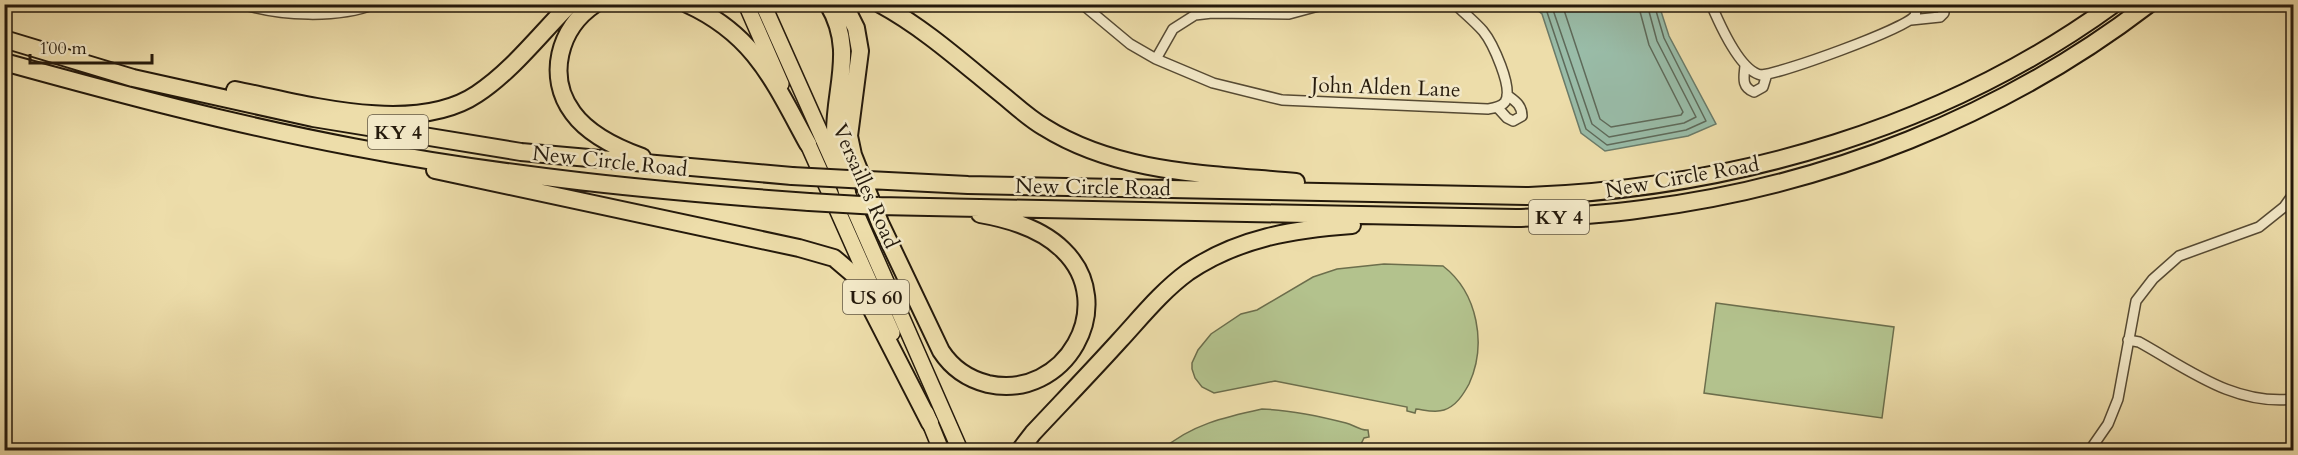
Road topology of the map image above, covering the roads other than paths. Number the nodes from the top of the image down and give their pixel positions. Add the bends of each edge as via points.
1 (242, 4) edge
2 (375, 4) edge
3 (570, 4) edge
4 (577, 4) edge
5 (595, 4) edge
6 (687, 4) edge
7 (746, 4) edge
8 (763, 4) edge
9 (828, 4) edge
10 (844, 4) edge
11 (880, 4) edge
12 (1082, 4) edge
13 (1326, 4) edge
14 (1455, 4) edge
15 (1711, 4) edge
16 (1917, 4) edge
17 (1944, 4) edge
18 (2114, 4) edge
19 (2149, 4) edge
20 (1911, 20) junction
21 (550, 25) junction
22 (4, 39) edge
23 (1156, 59) junction
24 (71, 60) junction
25 (4, 62) edge
26 (1746, 66) junction
27 (1767, 74) junction
28 (1507, 96) junction
29 (1497, 107) junction
30 (808, 144) junction
31 (353, 147) junction
32 (731, 171) junction
33 (847, 192) junction
34 (2294, 193) edge
35 (1410, 194) junction
36 (923, 206) junction
37 (1458, 217) junction
38 (2127, 340) junction
39 (2294, 399) edge
40 (930, 423) junction
41 (1033, 433) junction
42 (941, 450) edge
43 (960, 450) edge
44 (1012, 450) edge
45 (1020, 450) edge
46 (1517, 450) edge
47 (1534, 450) edge
48 (2090, 450) edge

1 - 2 street via 277,12 333,14
3 - 21 highway
4 - 21 highway
5 - 32 highway via 568,32 560,55 561,89 573,114 590,130 625,151 651,160
6 - 30 highway via 716,20 760,59
7 - 30 main road, Versailles Road / US 60
8 - 33 main road, Versailles Road / US 60
9 - 33 highway via 843,47 834,130
10 - 36 highway via 856,27 860,51 849,136 853,155 879,223 941,351 965,375 1000,386 1029,382 1053,371 1078,340 1085,308 1081,277 1065,251 1038,232 1006,220
11 - 35 highway via 919,28 1044,127 1090,150 1149,166
12 - 23 street, John Alden Lane via 1130,44
13 - 23 street via 1279,15 1195,15 1173,29
14 - 28 street via 1489,40
15 - 26 street
16 - 20 street
17 - 20 street via 1940,17
18 - 35 highway, New Circle Road / KY 4 via 2043,50 1972,88 1863,134 1781,160 1691,180 1607,191 1529,196
19 - 37 highway, New Circle Road / KY 4 via 2038,78 1941,126 1849,162 1747,191 1643,209 1569,216
20 - 27 street via 1854,45
21 - 24 highway via 477,95 448,108 404,115 354,112 185,81 94,58
22 - 24 highway, New Circle Road / KY 4
23 - 29 street, John Alden Lane via 1213,83 1281,100
24 - 32 highway, New Circle Road / KY 4 via 133,78 313,118 520,152
25 - 31 highway, New Circle Road / KY 4
26 - 27 street via 1756,74
26 - 27 street via 1744,80 1748,90 1754,92 1763,87
28 - 29 street
28 - 29 street via 1522,109 1522,116 1513,121
30 - 40 main road, Versailles Road / US 60
31 - 36 highway, New Circle Road / KY 4, bridge via 546,178 809,202
31 - 40 highway via 458,176 834,258 861,285
32 - 35 highway, New Circle Road / KY 4, bridge via 968,185
33 - 43 main road, Versailles Road / US 60
34 - 38 street via 2284,207 2259,227 2179,256 2136,301
36 - 37 highway, New Circle Road / KY 4
37 - 41 highway via 1296,229 1243,244 1213,258 1161,294
38 - 39 street via 2139,342 2206,382 2241,395
38 - 48 street via 2118,399 2108,424
40 - 42 main road, Versailles Road / US 60
41 - 44 highway
41 - 45 highway
46 - 47 street

